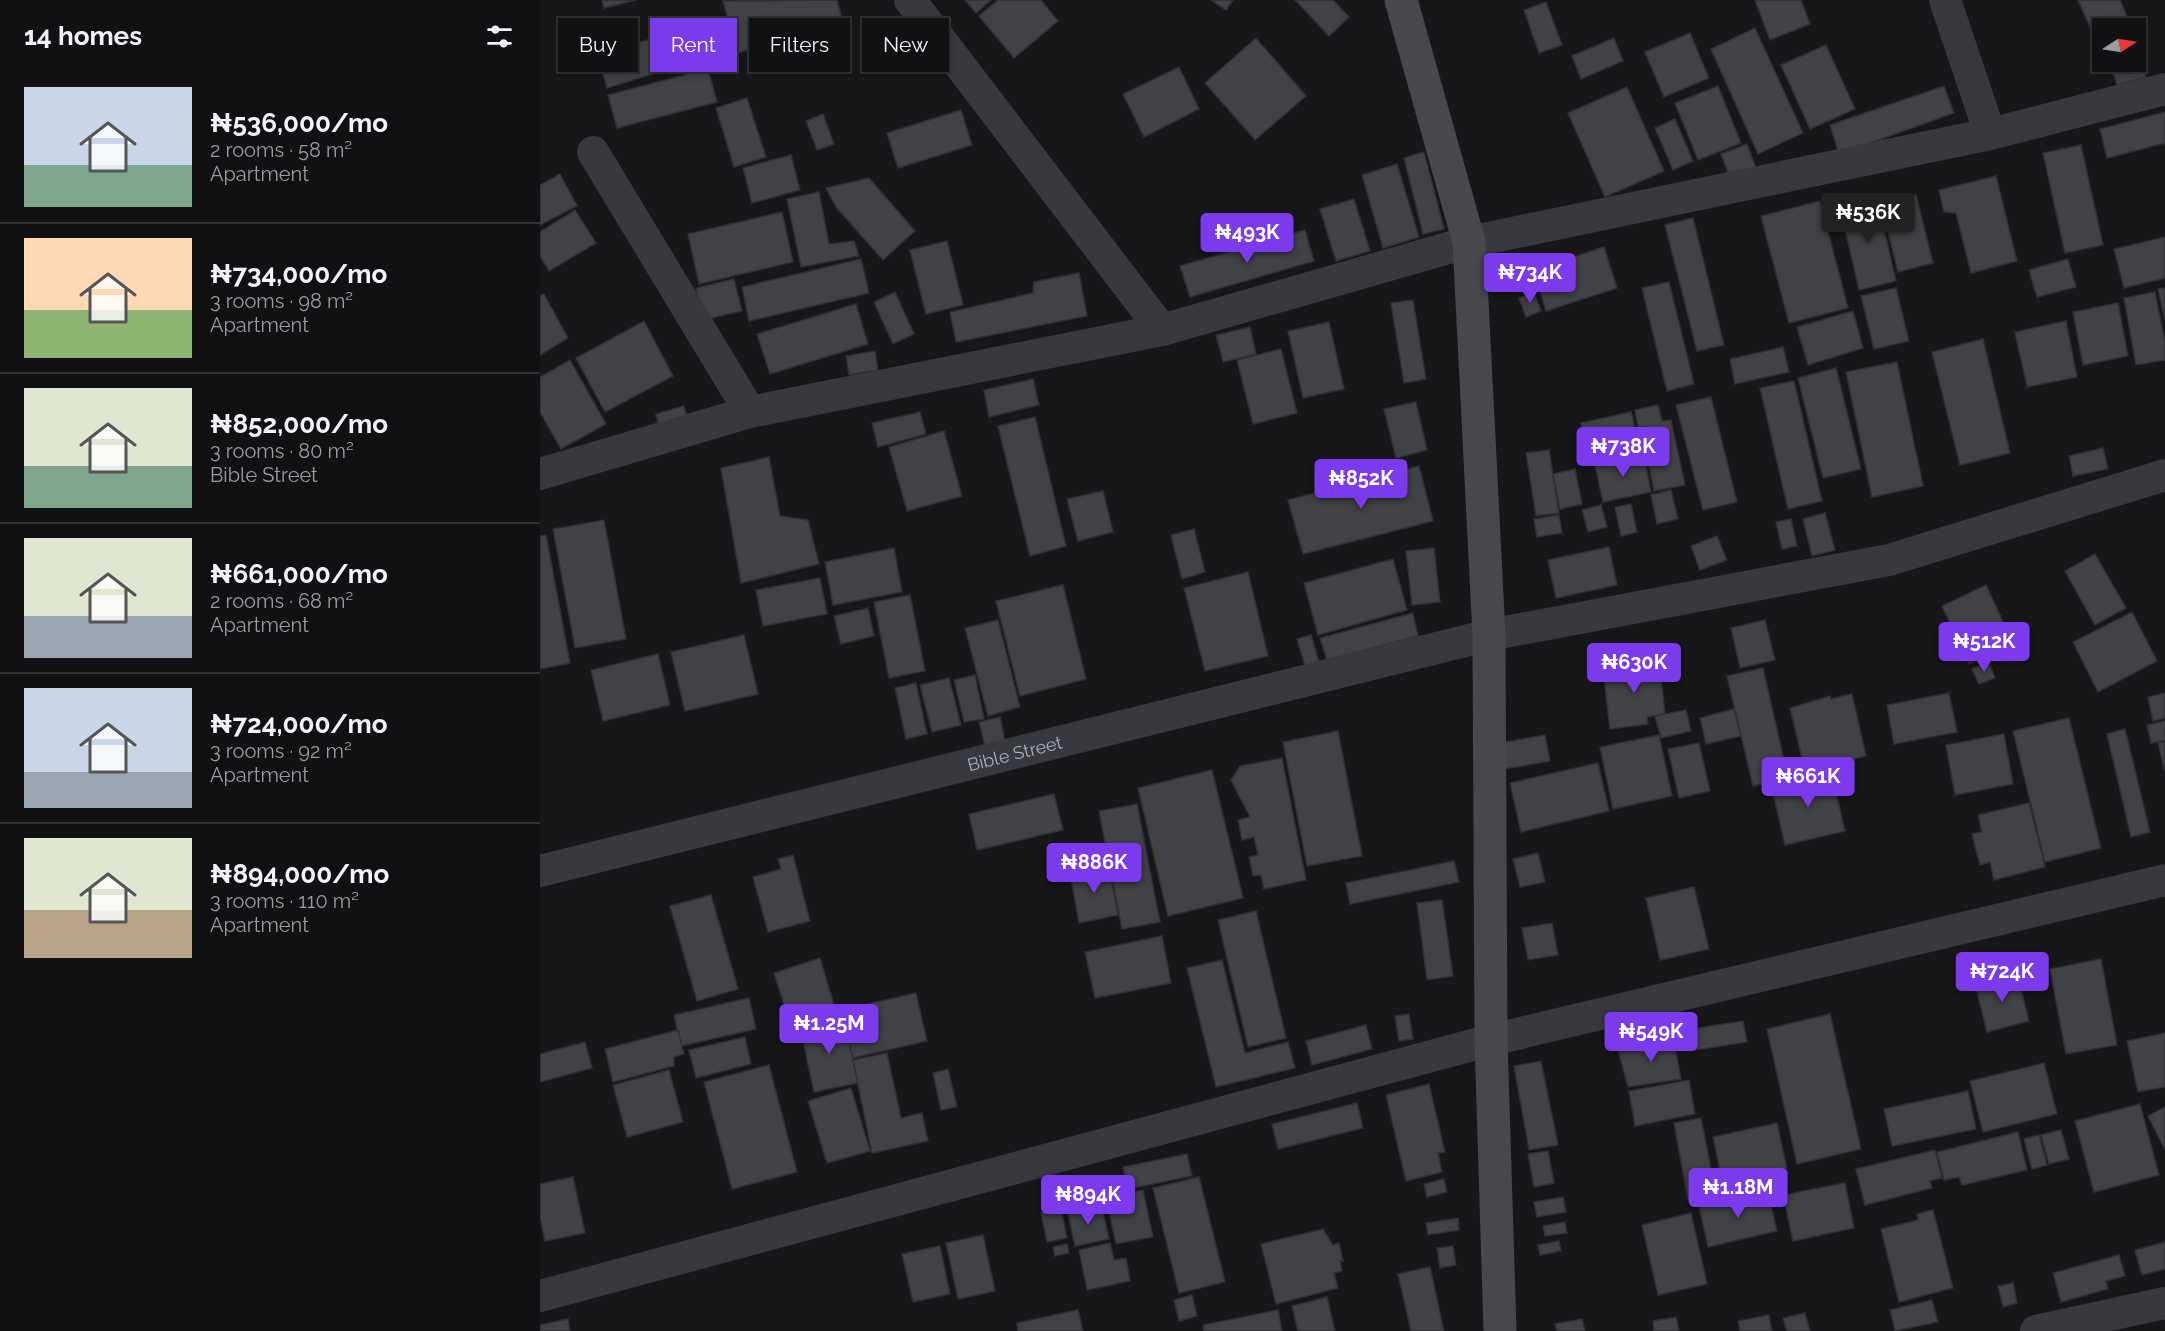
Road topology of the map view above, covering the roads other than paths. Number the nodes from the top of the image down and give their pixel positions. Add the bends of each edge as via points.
1 (910, 0) edge
2 (1401, 0) edge
3 (1945, 0) edge
4 (2165, 89) edge
5 (1990, 134) junction
6 (593, 152) dead end
7 (1469, 242) junction
8 (1162, 330) junction
9 (750, 412) junction
10 (540, 474) edge
11 (2165, 475) edge
12 (1489, 635) junction
13 (540, 871) edge
14 (2165, 880) edge
15 (1491, 1040) junction
16 (540, 1296) edge
17 (2165, 1303) edge
18 (1500, 1331) edge
19 (2036, 1331) edge

1 - 8 street
2 - 7 street
3 - 5 street
4 - 5 street
5 - 7 street
6 - 9 street
7 - 8 street
7 - 12 street
8 - 9 street
9 - 10 street
11 - 12 street, Bible Street via 1889,560
12 - 13 street, Bible Street
12 - 15 street
14 - 15 street
15 - 16 street
15 - 18 street
17 - 19 street

